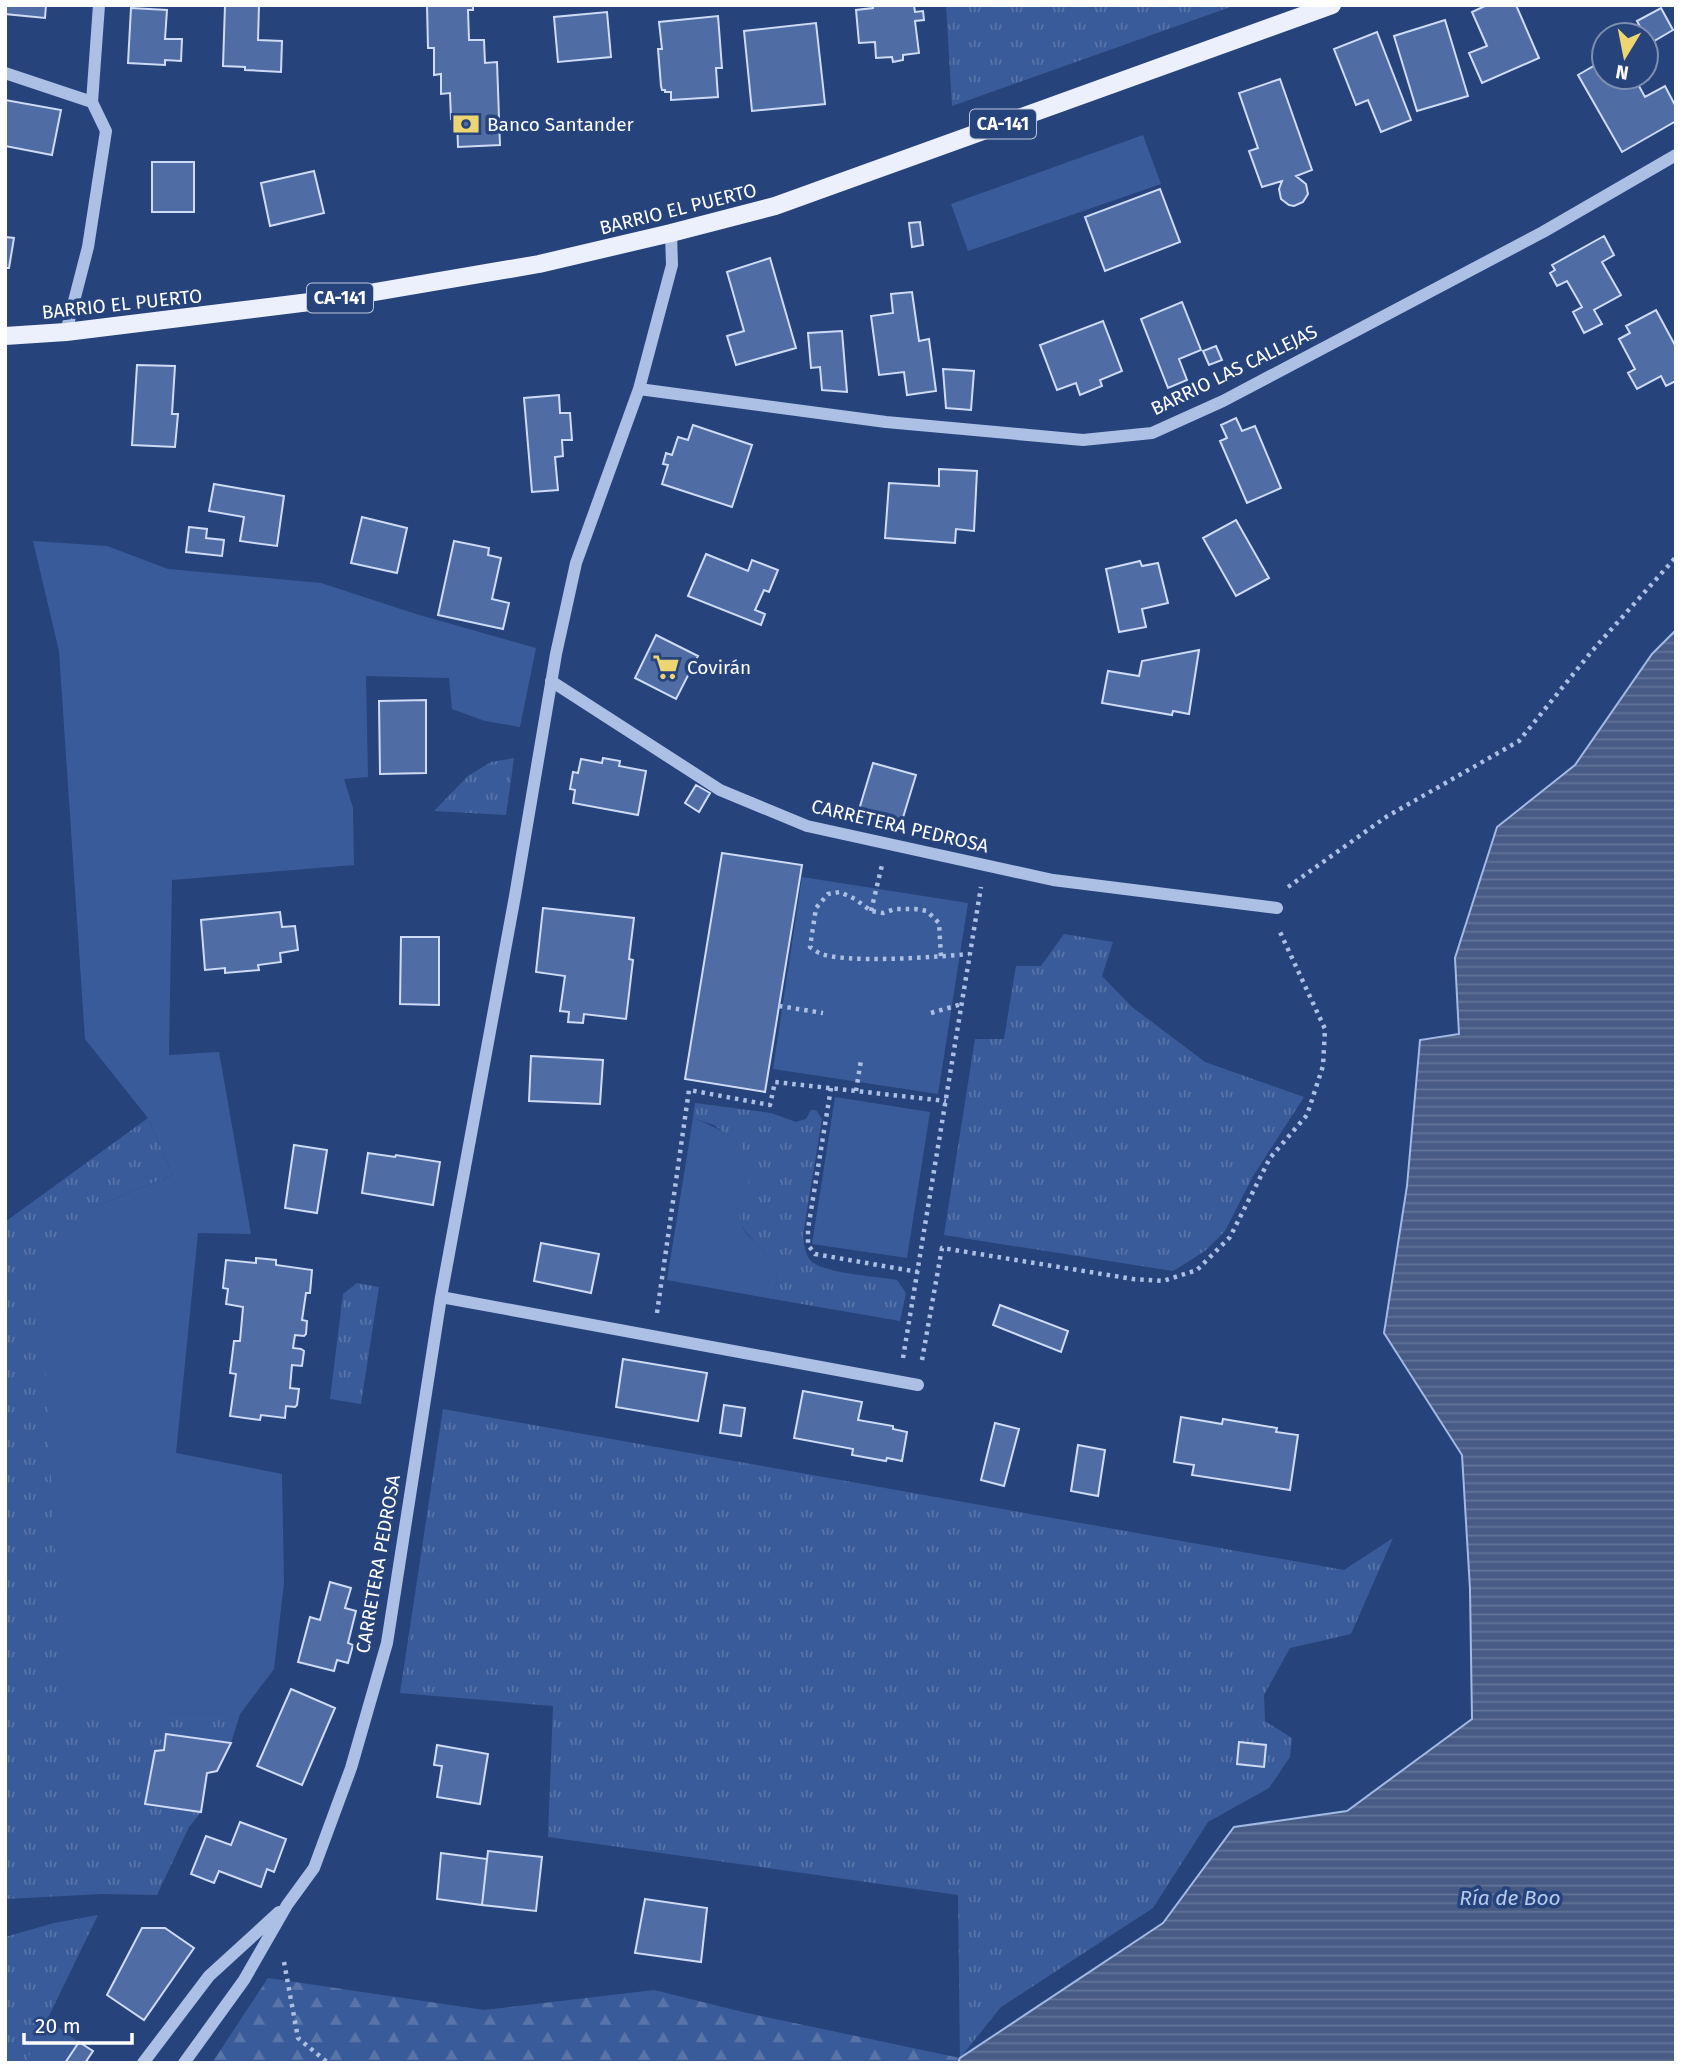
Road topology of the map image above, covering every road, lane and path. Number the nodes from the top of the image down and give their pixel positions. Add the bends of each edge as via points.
1 (99, 5) edge
2 (1332, 5) edge
3 (5, 73) edge
4 (92, 102) junction
5 (1676, 155) edge
6 (671, 233) junction
7 (66, 332) junction
8 (5, 336) edge
9 (639, 389) junction
10 (1676, 557) edge
11 (551, 681) junction
12 (887, 844) junction
13 (984, 865) junction
14 (1276, 908) junction
15 (871, 911) junction
16 (970, 954) junction
17 (941, 956) junction
18 (962, 1004) junction
19 (779, 1006) dead end
20 (823, 1013) dead end
21 (931, 1013) dead end
22 (861, 1060) dead end
23 (831, 1088) junction
24 (856, 1091) junction
25 (946, 1101) junction
26 (918, 1272) junction
27 (441, 1297) junction
28 (653, 1337) junction
29 (898, 1383) junction
30 (918, 1385) joint
31 (287, 1905) junction
32 (274, 1928) junction
33 (143, 2063) edge
34 (184, 2063) edge
35 (328, 2063) edge

1 - 4 street
2 - 6 main road, BARRIO EL PUERTO / CA-141 via 775,206
3 - 4 street
4 - 7 street via 106,131 88,247
5 - 9 street, BARRIO LAS CALLEJAS via 1543,232 1223,401 1152,433 1083,440 873,420
6 - 7 main road, BARRIO EL PUERTO / CA-141 via 539,264 334,299
6 - 9 street, CARRETERA PEDROSA via 672,265
7 - 8 main road, BARRIO EL PUERTO / CA-141
9 - 11 street, CARRETERA PEDROSA via 576,563
10 - 14 path via 1519,741 1385,817 1282,892
11 - 12 street, CARRETERA PEDROSA via 720,790 807,826
11 - 27 street, CARRETERA PEDROSA
12 - 13 street, CARRETERA PEDROSA
12 - 15 path
13 - 14 street, CARRETERA PEDROSA via 1053,880
13 - 16 path
14 - 30 path via 1274,922 1325,1029 1323,1066 1307,1115 1270,1158 1230,1237 1197,1270 1163,1281 942,1248
15 - 17 path via 927,911 939,923
15 - 17 path via 840,892 828,894 816,908 810,947 821,954 852,958
16 - 17 path
16 - 18 path
18 - 21 path
18 - 25 path
19 - 20 path
22 - 24 path
23 - 24 path
23 - 26 path via 808,1245 815,1254
23 - 28 path via 775,1082 770,1105 689,1090
24 - 25 path
25 - 26 path
26 - 29 path
27 - 28 street
27 - 31 street, CARRETERA PEDROSA via 387,1643 351,1768 314,1868
28 - 29 street
29 - 30 street
31 - 32 street, CARRETERA PEDROSA
31 - 33 street, CARRETERA PEDROSA via 209,1976
32 - 34 street, CARRETERA PEDROSA via 244,1980
32 - 35 path via 298,2038

